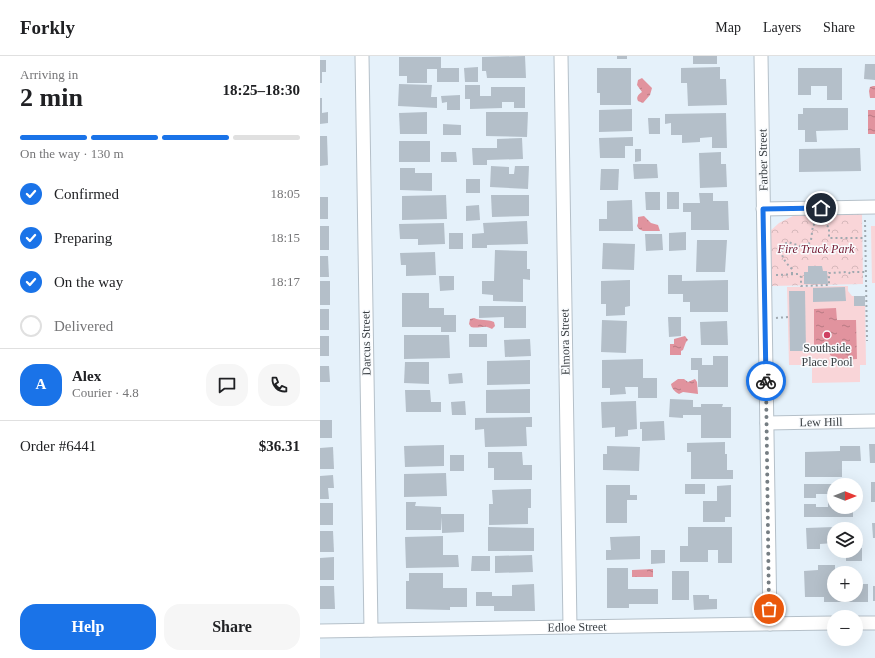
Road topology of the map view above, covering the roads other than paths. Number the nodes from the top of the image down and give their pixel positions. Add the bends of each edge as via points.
1 (362, 56) edge
2 (561, 56) edge
3 (761, 56) edge
4 (870, 207) edge
5 (763, 209) junction
6 (875, 420) edge
7 (767, 423) junction
8 (827, 623) edge
9 (863, 623) edge
10 (875, 623) edge
11 (770, 624) junction
12 (570, 627) junction
13 (371, 630) junction
14 (320, 631) edge

1 - 13 street, Darcus Street
2 - 12 street, Elmora Street
3 - 5 street, Farber Street
4 - 5 street
5 - 7 street, Farber Street
6 - 7 street, Lew Hill
7 - 11 street, Farber Street
8 - 11 street, Edloe Street
9 - 10 street
11 - 12 street, Edloe Street
12 - 13 street, Edloe Street
13 - 14 street, Edloe Street

